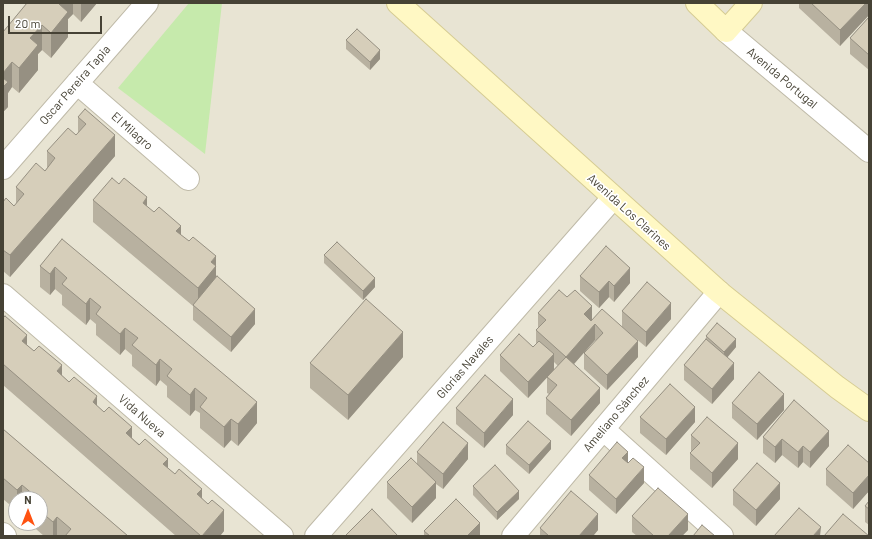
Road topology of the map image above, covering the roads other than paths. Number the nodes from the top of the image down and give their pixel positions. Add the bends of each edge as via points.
1 (147, 3) edge
2 (398, 3) edge
3 (697, 3) edge
4 (751, 3) edge
5 (726, 31) junction
6 (77, 83) junction
7 (869, 151) edge
8 (3, 168) edge
9 (188, 179) dead end
10 (613, 198) junction
11 (719, 292) junction
12 (3, 295) edge
13 (869, 410) edge
14 (603, 429) junction
15 (3, 534) edge
16 (5, 536) edge
17 (282, 536) edge
18 (316, 536) edge
19 (513, 536) edge
20 (722, 536) edge

1 - 6 street, Oscar Pereira Tapia
2 - 10 street, Avenida Los Clarines
3 - 5 street, Avenida Portugal
4 - 5 street
5 - 7 street, Avenida Portugal
6 - 8 street, Oscar Pereira Tapia
6 - 9 street, El Milagro
10 - 11 street, Avenida Los Clarines
10 - 18 street, Glorias Navales
11 - 13 street, Avenida Los Clarines
11 - 14 street, Ameliano Sánchez
12 - 17 street, Vida Nueva
14 - 19 street, Ameliano Sánchez
14 - 20 street
15 - 16 street

